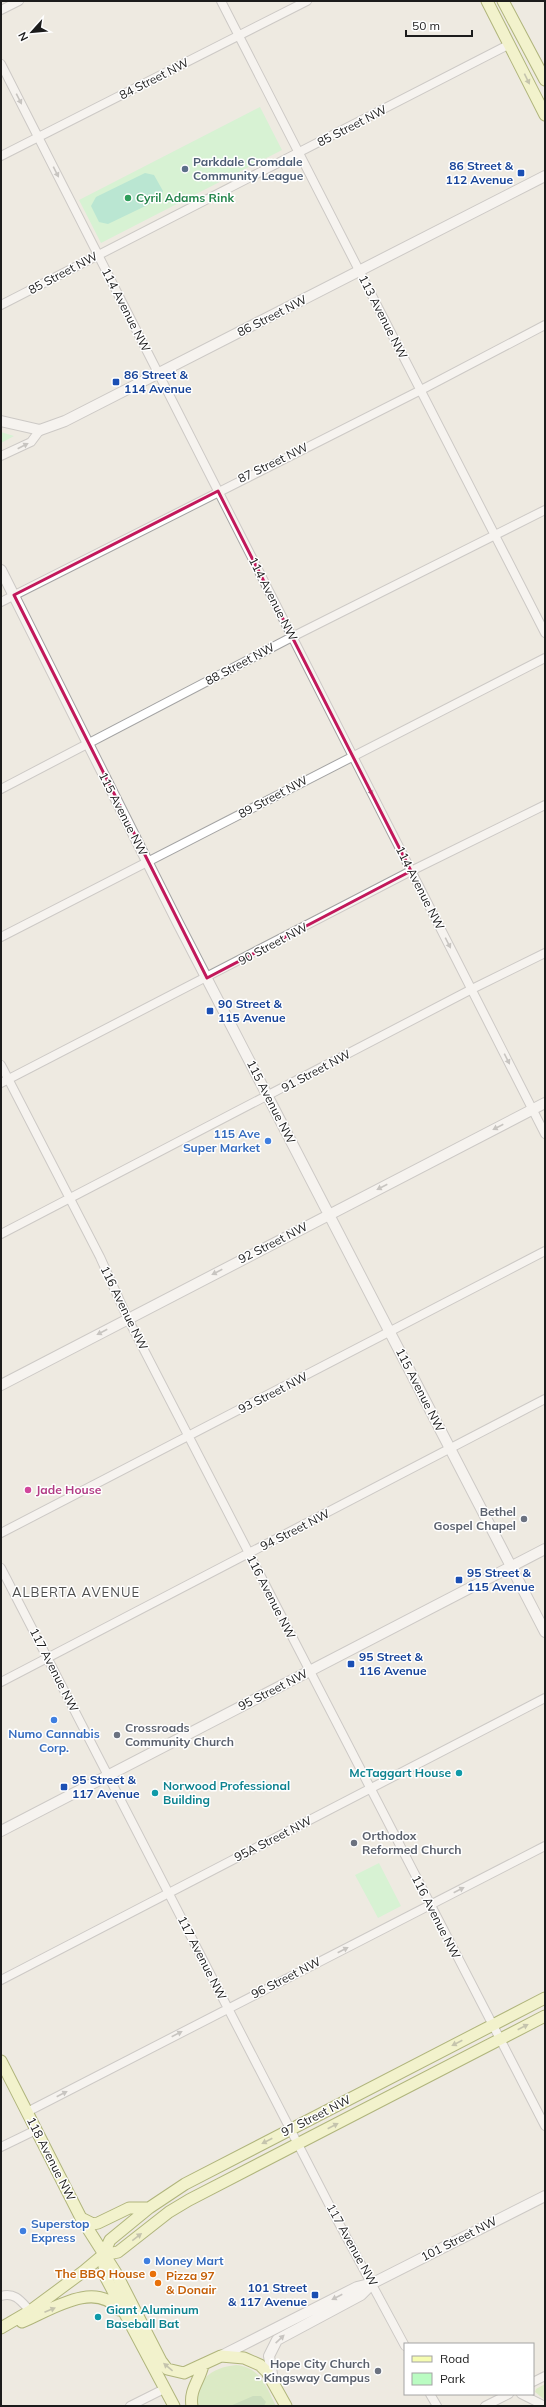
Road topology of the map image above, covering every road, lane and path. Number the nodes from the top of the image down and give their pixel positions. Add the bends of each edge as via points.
1 (19, 1) edge
2 (221, 1) edge
3 (307, 1) edge
4 (487, 1) edge
5 (504, 1) edge
6 (1, 10) edge
7 (239, 36) junction
8 (510, 44) junction
9 (1, 64) edge
10 (545, 80) edge
11 (545, 115) edge
12 (38, 137) junction
13 (299, 153) junction
14 (1, 156) edge
15 (545, 176) edge
16 (98, 254) junction
17 (360, 272) junction
18 (1, 305) edge
19 (545, 324) edge
20 (158, 374) junction
21 (420, 390) junction
22 (1, 421) edge
23 (40, 430) junction
24 (1, 456) edge
25 (218, 491) junction
26 (545, 510) edge
27 (495, 536) junction
28 (1, 570) edge
29 (14, 595) junction
30 (1, 602) edge
31 (545, 633) edge
32 (292, 637) junction
33 (545, 658) edge
34 (88, 744) junction
35 (352, 755) junction
36 (1, 789) edge
37 (545, 805) edge
38 (148, 863) junction
39 (412, 871) junction
40 (1, 937) edge
41 (545, 953) edge
42 (207, 978) junction
43 (472, 989) junction
44 (1, 1065) edge
45 (5, 1081) edge
46 (268, 1096) junction
47 (545, 1103) edge
48 (532, 1109) junction
49 (545, 1134) edge
50 (69, 1197) junction
51 (329, 1214) junction
52 (1, 1234) edge
53 (545, 1251) edge
54 (128, 1319) junction
55 (390, 1332) junction
56 (1, 1385) edge
57 (545, 1399) edge
58 (188, 1436) junction
59 (451, 1450) junction
60 (1, 1533) edge
61 (545, 1549) edge
62 (249, 1554) junction
63 (511, 1567) junction
64 (1, 1568) edge
65 (545, 1632) edge
66 (47, 1658) junction
67 (309, 1671) junction
68 (1, 1682) edge
69 (545, 1698) edge
70 (108, 1776) junction
71 (370, 1789) junction
72 (1, 1831) edge
73 (545, 1846) edge
74 (168, 1893) junction
75 (430, 1905) junction
76 (1, 1980) edge
77 (545, 1998) edge
78 (228, 2008) junction
79 (545, 2016) edge
80 (492, 2025) junction
81 (500, 2039) junction
82 (1, 2061) edge
83 (27, 2112) junction
84 (545, 2126) edge
85 (291, 2129) junction
86 (36, 2130) junction
87 (298, 2144) junction
88 (1, 2147) edge
89 (545, 2196) edge
90 (149, 2208) junction
91 (81, 2218) junction
92 (103, 2255) junction
93 (373, 2283) junction
94 (1, 2296) edge
95 (30, 2310) junction
96 (130, 2324) junction
97 (1, 2328) edge
98 (1, 2331) edge
99 (404, 2344) edge
100 (221, 2356) junction
101 (203, 2365) junction
102 (545, 2376) edge
103 (273, 2382) junction
104 (534, 2382) edge
105 (164, 2389) junction
106 (431, 2395) edge
107 (507, 2395) edge
108 (523, 2395) edge
109 (130, 2406) edge
110 (174, 2406) edge
111 (192, 2406) edge
112 (286, 2406) edge
113 (437, 2406) edge
114 (485, 2406) edge
115 (545, 2406) edge

1 - 6 street
2 - 7 street, 113 Avenue NW
3 - 7 street, 84 Street NW
4 - 8 main road
5 - 10 main road
7 - 12 street, 84 Street NW
7 - 13 street, 113 Avenue NW
8 -> 11 main road
8 - 13 street, 85 Street NW
9 -> 12 street, 114 Avenue NW
12 - 14 street, 84 Street NW
12 -> 16 street, 114 Avenue NW
13 - 16 street, 85 Street NW
13 - 17 street, 113 Avenue NW
15 - 17 street, 86 Street NW
16 - 18 street, 85 Street NW
16 - 20 street, 114 Avenue NW
17 - 20 street, 86 Street NW
17 - 21 street, 113 Avenue NW
19 - 21 street, 87 Street NW
20 - 23 street, 86 Street NW via 65,421
20 - 25 street, 114 Avenue NW
21 - 25 street, 87 Street NW
21 - 27 street, 113 Avenue NW
22 - 23 street
24 -> 23 street, 86 Street NW via 30,442
25 - 29 street, 87 Street NW
25 - 32 street, 114 Avenue NW
26 - 27 street, 88 Street NW
27 - 31 street, 113 Avenue NW
27 - 32 street, 88 Street NW
28 - 29 street, 115 Avenue NW
29 - 30 street, 87 Street NW
29 - 34 street, 115 Avenue NW
32 - 34 street, 88 Street NW
32 - 35 street, 114 Avenue NW
33 - 35 street, 89 Street NW
34 - 36 street, 88 Street NW
34 - 38 street, 115 Avenue NW
35 - 38 street, 89 Street NW
35 -> 39 street, 114 Avenue NW
37 - 39 street, 90 Street NW
38 - 40 street, 89 Street NW
38 - 42 street, 115 Avenue NW
39 - 42 street, 90 Street NW
39 -> 43 street, 114 Avenue NW
41 - 43 street, 91 Street NW
42 - 45 street, 90 Street NW
42 - 46 street, 115 Avenue NW
43 - 46 street, 91 Street NW
43 -> 48 street, 114 Avenue NW
44 - 45 street, 116 Avenue NW
45 - 50 street, 116 Avenue NW
46 - 50 street, 91 Street NW
46 - 51 street, 115 Avenue NW
47 - 48 street, 92 Street NW
48 - 49 street, 114 Avenue NW
48 -> 51 street, 92 Street NW
50 - 52 street, 91 Street NW
50 - 54 street, 116 Avenue NW
51 -> 54 street, 92 Street NW
51 - 55 street, 115 Avenue NW
53 - 55 street, 93 Street NW
54 -> 56 street, 92 Street NW
54 - 58 street, 116 Avenue NW
55 - 58 street, 93 Street NW
55 - 59 street, 115 Avenue NW
57 - 59 street, 94 Street NW
58 - 60 street, 93 Street NW
58 - 62 street, 116 Avenue NW
59 - 62 street, 94 Street NW
59 - 63 street, 115 Avenue NW
61 - 63 street, 95 Street NW
62 - 66 street, 94 Street NW
62 - 67 street, 116 Avenue NW
63 - 65 street, 115 Avenue NW
63 - 67 street, 95 Street NW
64 - 66 street, 117 Avenue NW
66 - 68 street, 94 Street NW
66 - 70 street, 117 Avenue NW
67 - 70 street, 95 Street NW
67 - 71 street, 116 Avenue NW
69 - 71 street, 95A Street NW
70 - 72 street, 95 Street NW
70 - 74 street, 117 Avenue NW
71 - 74 street, 95A Street NW
71 - 75 street, 116 Avenue NW
75 -> 73 street, 96 Street NW
74 - 76 street, 95A Street NW
74 - 78 street, 117 Avenue NW
78 -> 75 street, 96 Street NW
75 - 80 street, 116 Avenue NW
77 - 80 main road, 97 Street NW
83 -> 78 street, 96 Street NW
78 - 85 street, 117 Avenue NW
81 -> 79 main road, 97 Street NW
80 - 81 street, 116 Avenue NW
80 -> 85 main road, 97 Street NW
81 - 84 street, 116 Avenue NW
87 -> 81 main road, 97 Street NW
82 - 83 main road, 118 Avenue NW
83 - 86 main road, 118 Avenue NW
85 - 87 street, 117 Avenue NW
85 -> 90 main road, 97 Street NW via 185,2184
86 - 88 street
86 - 91 main road, 118 Avenue NW
92 -> 87 main road, 97 Street NW via 118,2252 169,2212 189,2200
87 - 93 street, 117 Avenue NW
89 - 93 street, 101 Street NW
90 - 91 main road via 129,2208 98,2224
90 - 92 main road, 97 Street NW via 110,2240
91 - 92 main road, 118 Avenue NW
92 - 95 main road, 97 Street NW
92 - 96 main road, 118 Avenue NW via 106,2276
101 -> 92 main road, 118 Avenue NW via 184,2373 168,2369 161,2361 116,2273
93 - 99 street, 117 Avenue NW
93 -> 100 street, 101 Street NW via 357,2287
103 -> 93 street, 101 Street NW via 269,2360 270,2351 277,2340 361,2295
94 - 95 street via 15,2296
95 - 97 main road, 97 Street NW
98 -> 96 main road via 87,2297 107,2299
96 - 105 main road, 118 Avenue NW
100 - 101 main road, 118 Avenue NW
100 - 103 main road via 234,2356 252,2361 267,2372
101 - 111 main road via 201,2376 192,2392
102 - 104 street
103 - 112 main road
105 - 109 street
105 - 110 main road, 118 Avenue NW
106 - 113 street
107 - 114 street
108 - 115 street

